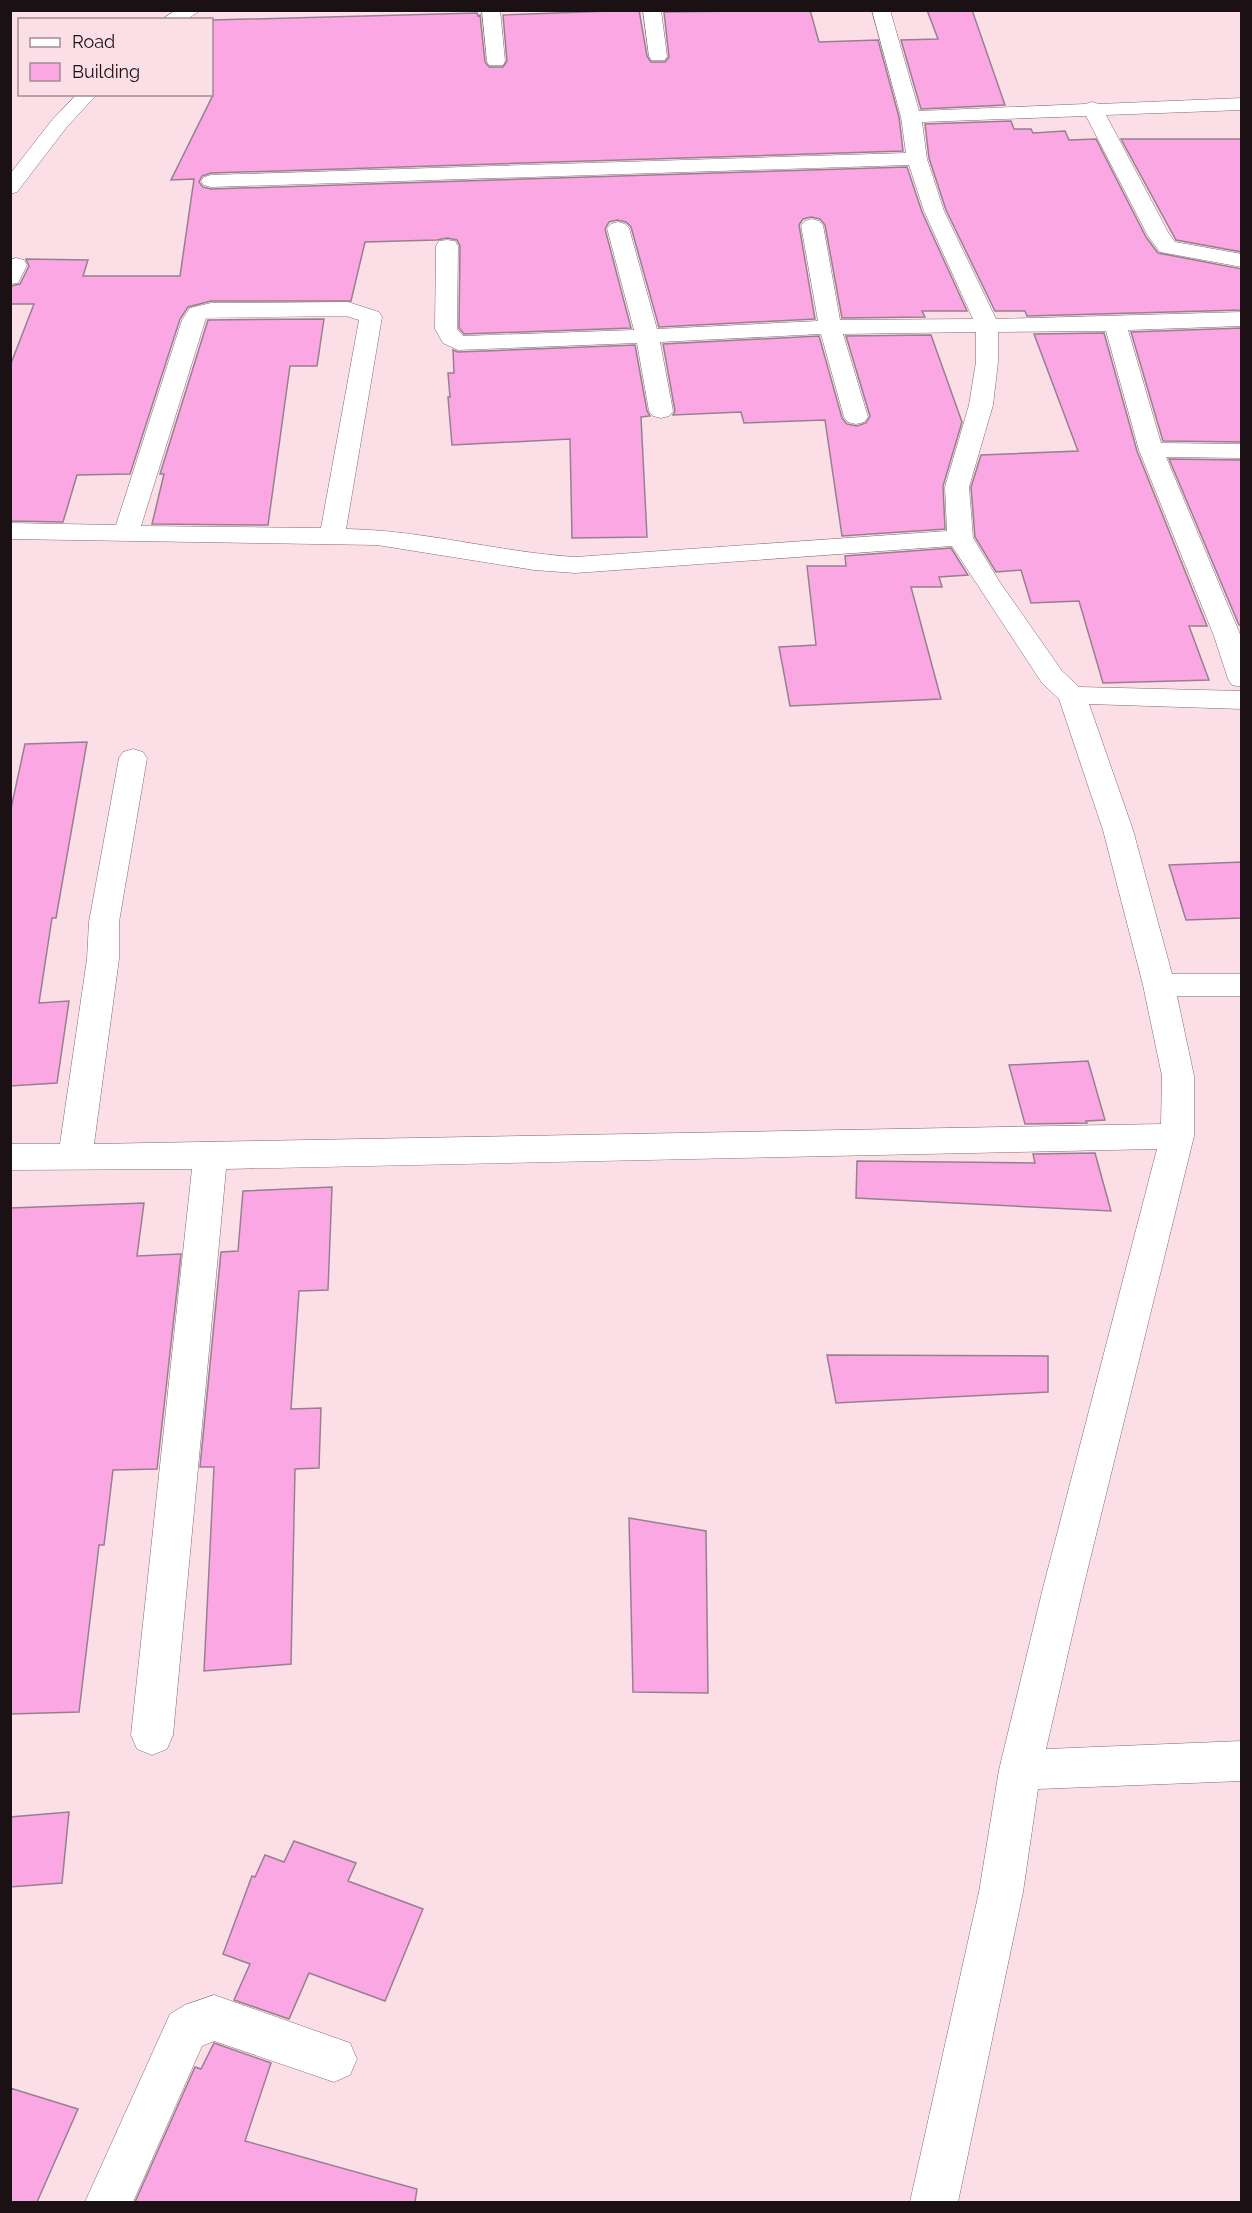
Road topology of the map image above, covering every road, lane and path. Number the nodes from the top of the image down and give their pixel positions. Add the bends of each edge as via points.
1 (192, 10) edge
2 (491, 10) edge
3 (651, 10) edge
4 (881, 10) edge
5 (174, 18) edge
6 (657, 56) dead end
7 (496, 62) dead end
8 (86, 96) edge
9 (1242, 104) edge
10 (1092, 108) junction
11 (911, 117) junction
12 (917, 159) junction
13 (15, 177) edge
14 (211, 181) dead end
15 (812, 225) dead end
16 (618, 228) dead end
17 (447, 246) dead end
18 (1242, 261) edge
19 (1242, 320) edge
20 (987, 324) junction
21 (1115, 324) junction
22 (830, 327) junction
23 (647, 335) junction
24 (661, 411) dead end
25 (856, 417) dead end
26 (1151, 450) junction
27 (1242, 451) edge
28 (10, 531) edge
29 (126, 532) junction
30 (332, 536) junction
31 (960, 538) junction
32 (1242, 679) edge
33 (1072, 695) junction
34 (1242, 700) edge
35 (133, 758) dead end
36 (1159, 985) junction
37 (1242, 985) edge
38 (1177, 1136) junction
39 (75, 1156) junction
40 (210, 1156) junction
41 (10, 1157) edge
42 (152, 1735) dead end
43 (1242, 1761) edge
44 (1020, 1770) junction
45 (334, 2059) dead end
46 (109, 2202) edge
47 (934, 2202) edge

1 - 5 street
2 - 7 street
3 - 6 street
4 - 11 street
8 - 13 street
9 - 10 street
10 - 11 street
10 - 18 street via 1168,247
11 - 12 street
12 - 14 street
12 - 20 street via 934,211
15 - 22 street
16 - 23 street
17 - 23 street via 446,328 458,343
19 - 21 street
20 - 21 street
20 - 22 street
20 - 31 street via 981,405 957,487
21 - 26 street
22 - 23 street
22 - 25 street
23 - 24 street
26 - 27 street
26 - 32 street
28 - 29 street
29 - 30 street
29 - 30 street via 198,313 348,309 371,317
30 - 31 street via 377,537 524,561 575,565
31 - 33 street via 1052,677
33 - 34 street
33 - 36 street via 1118,830
35 - 39 street via 104,922 103,959
36 - 37 street
36 - 38 street via 1178,1076
38 - 40 street
38 - 44 street
39 - 40 street
39 - 41 street
40 - 42 street
43 - 44 street
44 - 47 street via 1001,1892
45 - 46 street via 214,2018 186,2030

